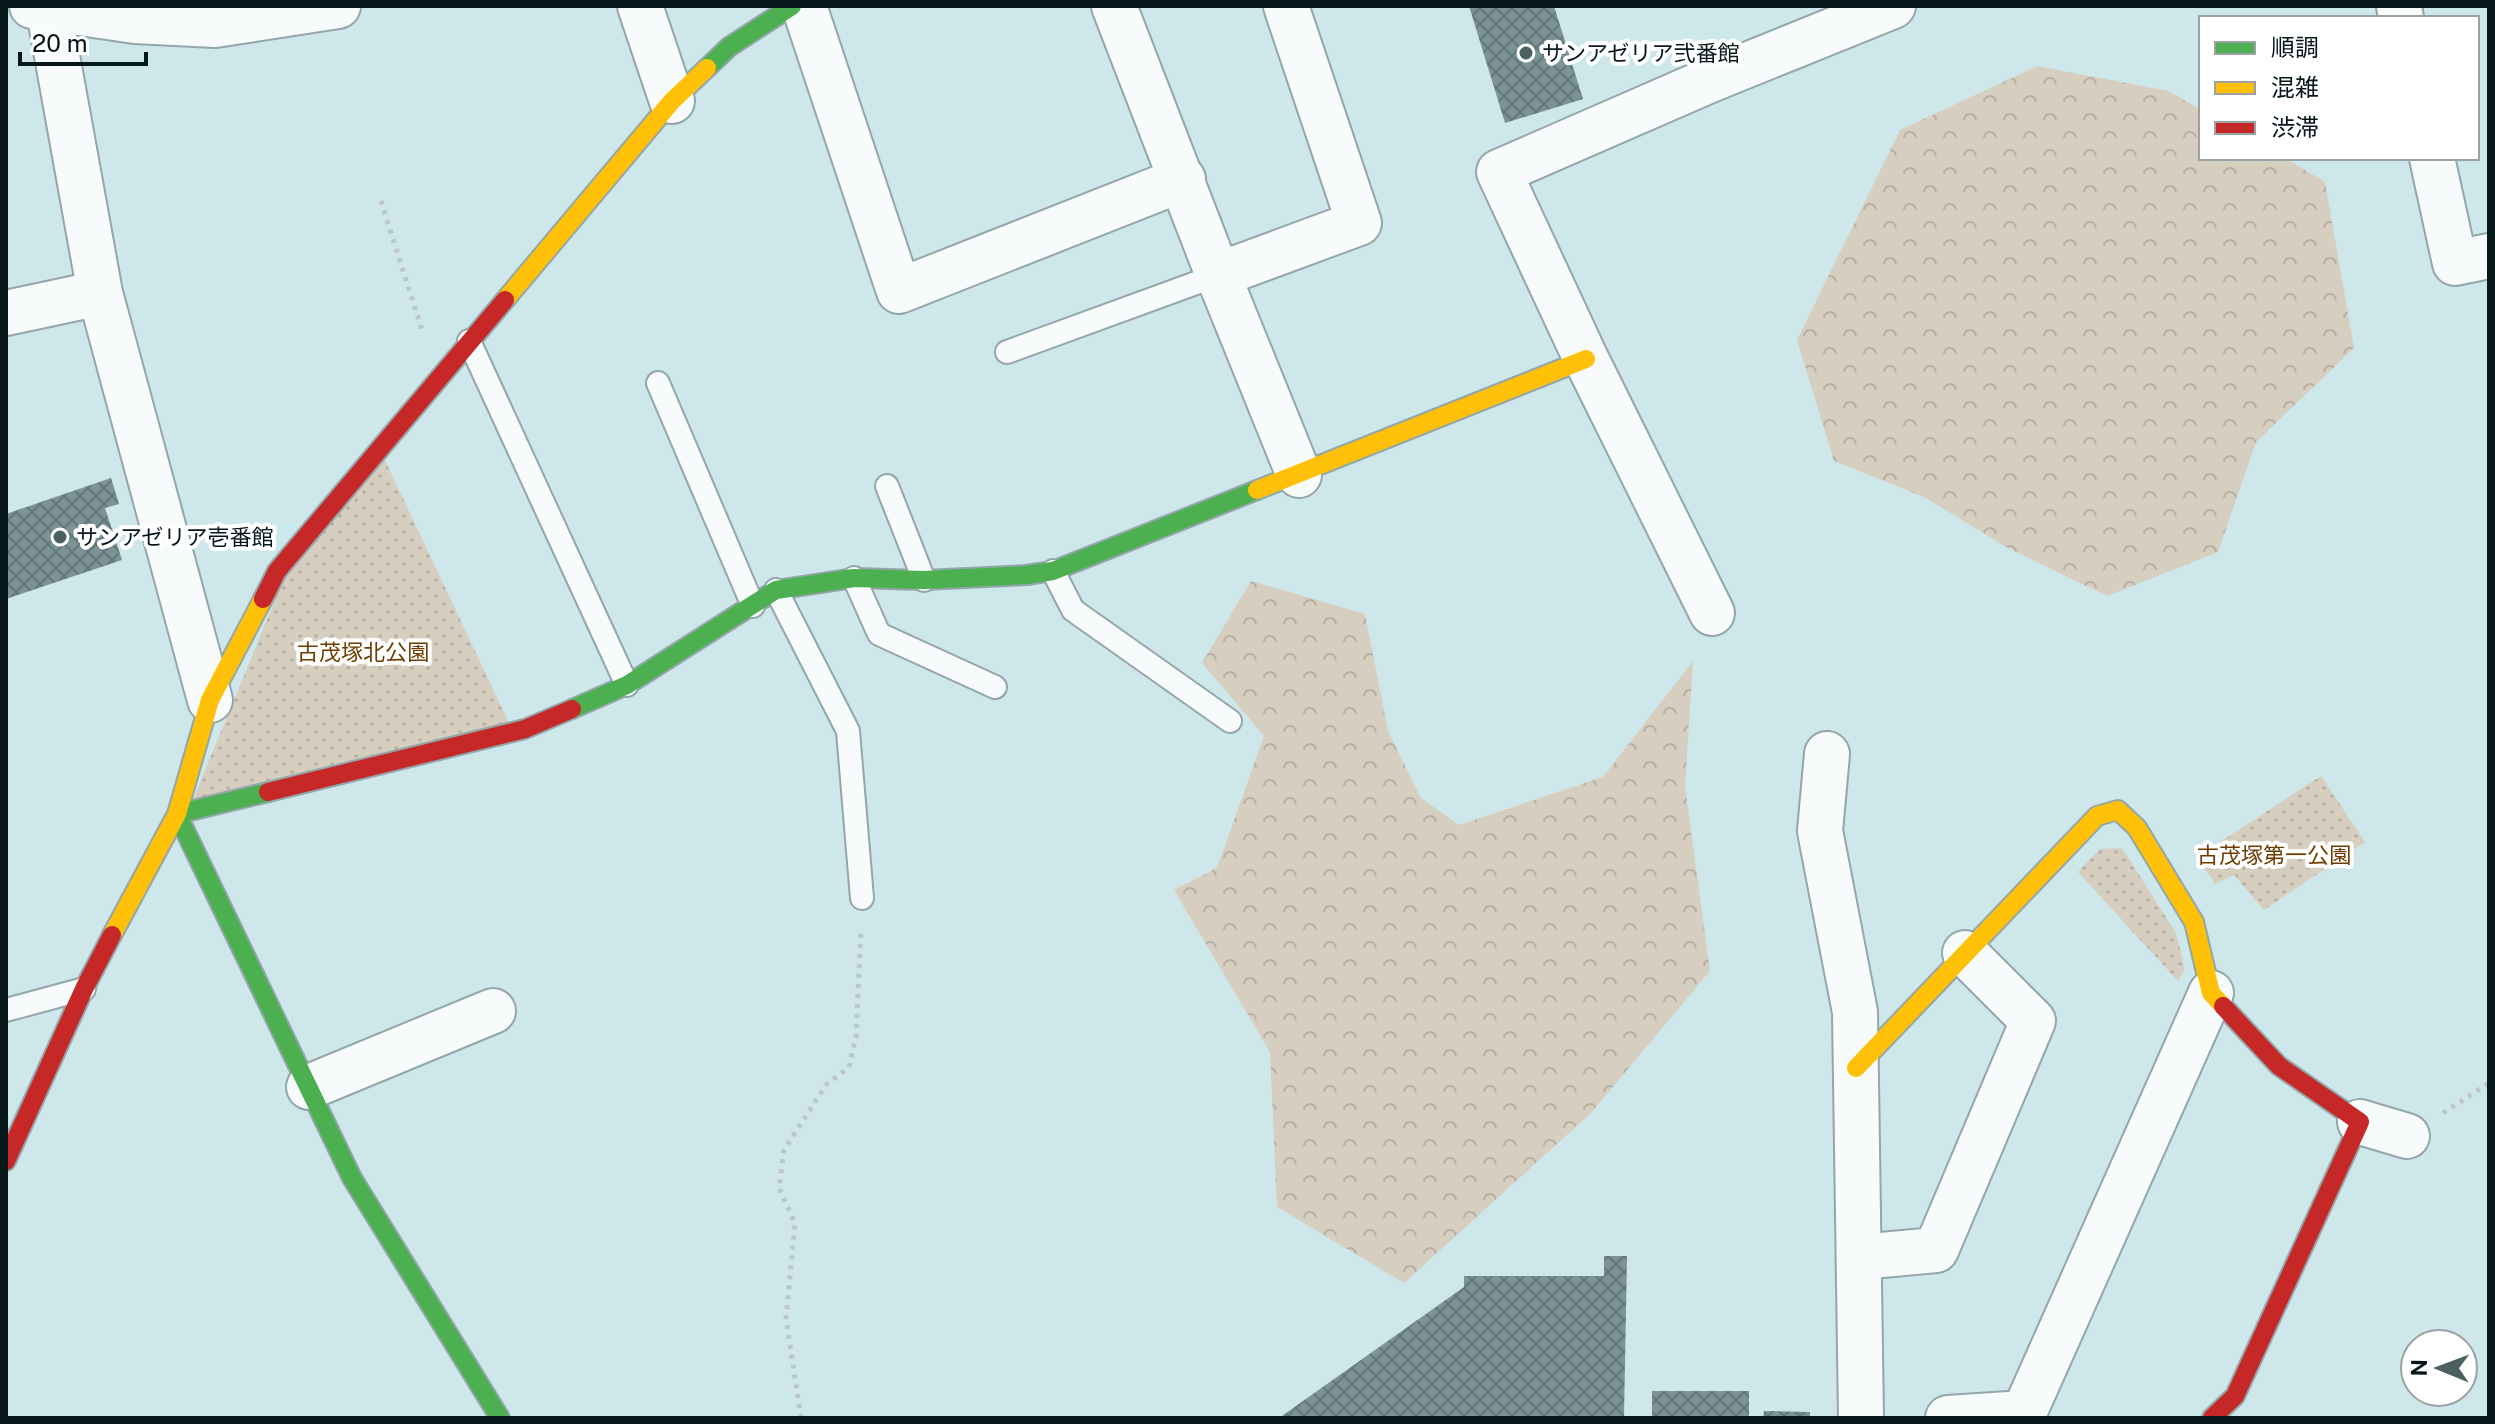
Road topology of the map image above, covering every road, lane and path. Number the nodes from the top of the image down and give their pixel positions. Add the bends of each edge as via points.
1 (338, 6) edge
2 (640, 6) edge
3 (792, 6) edge
4 (804, 6) edge
5 (1114, 6) edge
6 (1286, 6) edge
7 (1893, 6) edge
8 (43, 7) edge
9 (280, 10) edge
10 (672, 101) junction
11 (2432, 160) edge
12 (1183, 179) junction
13 (381, 201) dead end
14 (2489, 256) edge
15 (1218, 275) junction
16 (100, 293) junction
17 (6, 313) edge
18 (469, 341) junction
19 (1007, 352) dead end
20 (1586, 359) junction
21 (438, 378) junction
22 (658, 383) dead end
23 (1299, 475) junction
24 (887, 486) dead end
25 (1053, 571) junction
26 (854, 578) junction
27 (924, 580) junction
28 (776, 590) junction
29 (753, 606) junction
30 (1712, 613) dead end
31 (627, 685) junction
32 (995, 687) dead end
33 (210, 700) junction
34 (1230, 721) dead end
35 (1827, 754) dead end
36 (177, 814) junction
37 (862, 898) joint
38 (1965, 953) junction
39 (84, 989) junction
40 (2211, 993) junction
41 (6, 1010) edge
42 (493, 1011) dead end
43 (1856, 1068) junction
44 (2489, 1083) edge
45 (309, 1087) junction
46 (2360, 1122) junction
47 (2407, 1136) joint
48 (6, 1161) edge
49 (1860, 1257) junction
50 (500, 1418) edge
51 (801, 1418) edge
52 (1861, 1418) edge
53 (1948, 1418) edge
54 (2212, 1418) edge

1 - 9 street
2 - 10 street
3 - 10 street via 729,47
4 - 12 street via 899,291
5 - 12 street
6 - 15 street via 1359,223
7 - 20 street via 1499,172
8 - 9 street via 135,21 215,25
8 - 16 street
10 - 18 street
11 - 14 street via 2455,263
12 - 15 street
13 - 21 path
15 - 19 lane
15 - 23 street
16 - 17 street
16 - 33 street
18 - 21 street
18 - 31 lane
20 - 23 street
20 - 30 street
21 - 33 street via 277,571
22 - 29 lane
23 - 25 street
24 - 27 lane
25 - 27 street
25 - 34 lane via 1073,610
26 - 27 street
26 - 28 street
26 - 32 lane via 879,634
28 - 29 street
28 - 37 lane via 848,731
29 - 31 street
31 - 36 street via 525,729
33 - 36 street
35 - 43 street via 1820,831 1855,1012
36 - 39 street
36 - 45 street
37 - 51 path via 856,1036 849,1067 826,1085 784,1150 779,1188 795,1223 786,1318
38 - 40 street via 2097,816 2118,810 2137,828 2194,922
38 - 43 street
38 - 49 street via 2033,1021 1936,1250
39 - 41 lane
39 - 48 street
40 - 46 street via 2279,1066
40 - 53 street via 2024,1413
42 - 45 street
43 - 49 street
44 - 47 path
45 - 50 street via 352,1178
46 - 47 street
46 - 54 street via 2235,1396
49 - 52 street

